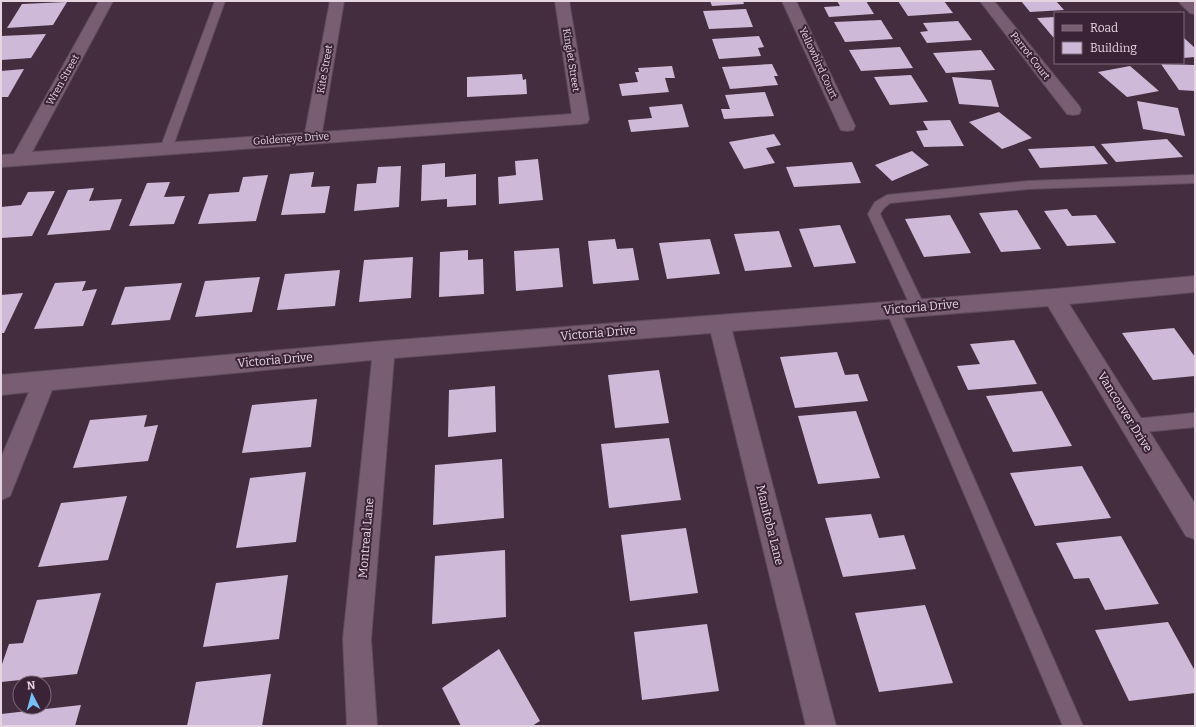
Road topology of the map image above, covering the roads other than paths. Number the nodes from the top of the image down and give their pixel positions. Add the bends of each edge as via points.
1 (106, 1) edge
2 (220, 1) edge
3 (337, 1) edge
4 (562, 1) edge
5 (789, 1) edge
6 (986, 1) edge
7 (1185, 1) edge
8 (1195, 10) edge
9 (1073, 110) dead end
10 (581, 119) joint
11 (847, 126) dead end
12 (313, 137) junction
13 (166, 149) junction
14 (20, 159) junction
15 (1, 161) edge
16 (1195, 179) edge
17 (1195, 284) edge
18 (1054, 297) junction
19 (918, 307) junction
20 (893, 310) junction
21 (719, 323) junction
22 (384, 350) junction
23 (45, 380) junction
24 (1, 384) edge
25 (1195, 420) edge
26 (1134, 426) junction
27 (1, 488) edge
28 (1195, 526) edge
29 (362, 726) edge
30 (821, 726) edge
31 (1073, 726) edge

1 - 14 street, Wren Street
2 - 13 lane
3 - 12 street, Kite Street
4 - 10 street, Kinglet Street
5 - 11 street, Yellowbird Court
6 - 9 street, Parrot Court
7 - 8 street
10 - 12 street, Goldeneye Drive
12 - 13 street, Goldeneye Drive
13 - 14 street, Goldeneye Drive
14 - 15 street, Goldeneye Drive
16 - 19 lane via 1028,185 887,199 879,204 874,214
17 - 18 street, Victoria Drive
18 - 19 street, Victoria Drive
18 - 26 street, Vancouver Drive
19 - 20 street, Victoria Drive
20 - 21 street, Victoria Drive
20 - 31 lane
21 - 22 street, Victoria Drive
21 - 30 street, Manitoba Lane
22 - 23 street, Victoria Drive
22 - 29 street, Montreal Lane via 357,640
23 - 24 street, Victoria Drive
23 - 27 street
25 - 26 lane
26 - 28 street, Vancouver Drive

